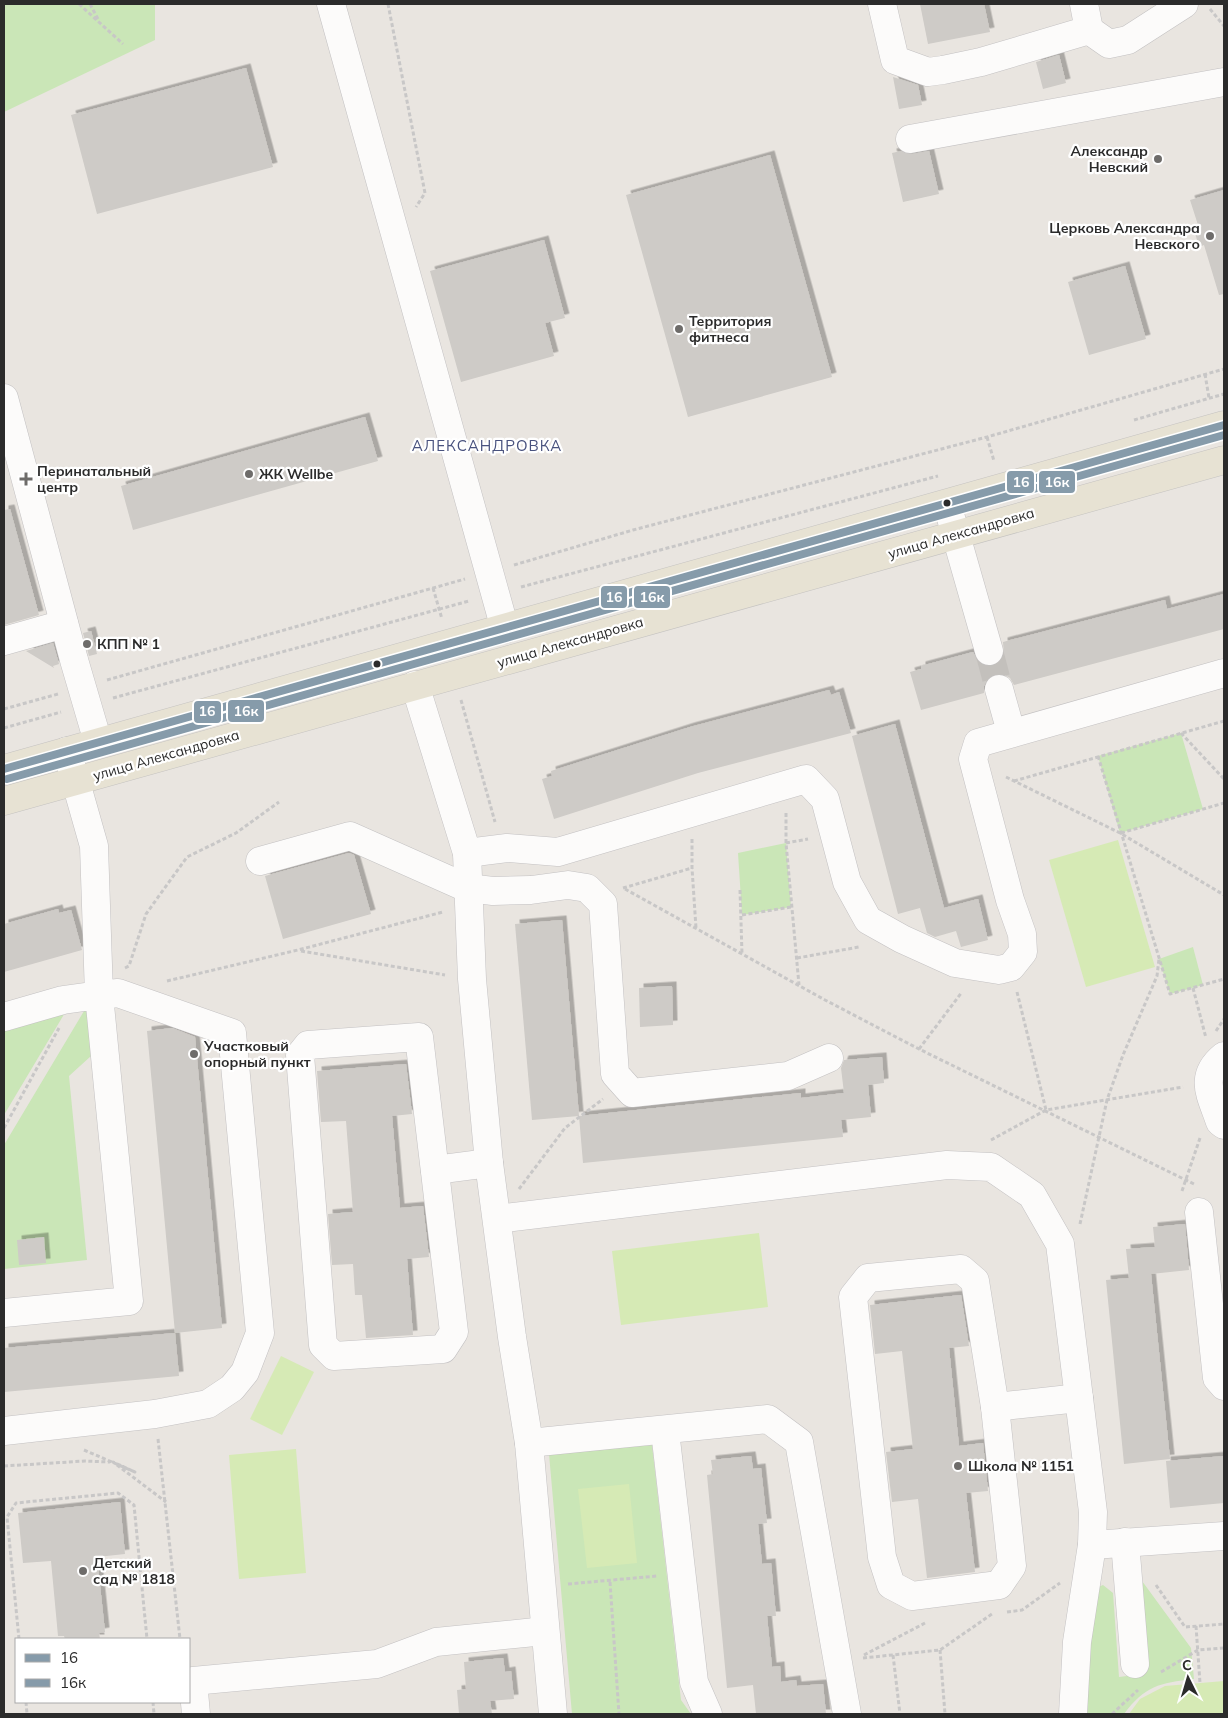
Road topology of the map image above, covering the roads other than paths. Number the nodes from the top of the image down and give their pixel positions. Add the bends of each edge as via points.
1 (331, 4) edge
2 (882, 4) edge
3 (1084, 4) edge
4 (1184, 4) edge
5 (1089, 30) junction
6 (1224, 82) edge
7 (910, 140) dead end
8 (4, 398) edge
9 (1220, 427) edge
10 (1224, 460) edge
11 (947, 504) junction
12 (956, 534) junction
13 (64, 624) junction
14 (505, 629) junction
15 (4, 641) edge
16 (988, 651) tunnel mouth
17 (1224, 673) edge
18 (415, 685) junction
19 (999, 689) tunnel mouth
20 (1011, 732) junction
21 (98, 742) junction
22 (67, 752) junction
23 (4, 769) edge
24 (75, 781) junction
25 (4, 801) edge
26 (467, 853) junction
27 (260, 861) dead end
28 (468, 896) junction
29 (92, 993) junction
30 (4, 1017) edge
31 (829, 1058) dead end
32 (1214, 1068) edge
33 (1222, 1124) edge
34 (489, 1164) junction
35 (435, 1170) junction
36 (1193, 1199) road end
37 (497, 1219) junction
38 (4, 1313) edge
39 (1224, 1386) edge
40 (1079, 1398) junction
41 (995, 1407) junction
42 (4, 1431) edge
43 (664, 1431) junction
44 (528, 1443) junction
45 (1221, 1540) edge
46 (1125, 1542) junction
47 (1092, 1545) junction
48 (545, 1631) junction
49 (1135, 1664) dead end
50 (191, 1681) edge
51 (196, 1714) edge
52 (553, 1714) edge
53 (708, 1714) edge
54 (848, 1714) edge
55 (1073, 1714) edge

1 - 14 lane
2 - 5 lane via 895,60 928,72 981,62
3 - 5 lane
4 - 5 lane via 1128,40 1109,44
6 - 7 lane
8 - 13 lane
9 - 11 main road
10 - 12 main road, улица Александровка
11 - 12 lane
11 - 14 main road
12 - 16 lane
12 - 18 main road, улица Александровка
13 - 15 lane
13 - 21 lane
14 - 21 main road
17 - 20 lane
18 - 24 main road, улица Александровка
18 - 26 lane
19 - 20 lane
20 - 26 lane via 978,742 973,759 1022,934 1023,952 1011,967 999,970 955,963 868,920 847,882 825,799 806,779 558,852 507,848
21 - 22 main road
22 - 23 main road
22 - 24 lane
24 - 25 main road, улица Александровка
24 - 29 lane via 94,846
26 - 28 lane
27 - 28 lane via 350,836
28 - 31 lane via 568,885 587,888 603,904 615,1074 632,1094 788,1076
28 - 34 lane
29 - 30 lane
29 - 38 lane via 128,1302
29 - 42 lane via 118,992 232,1033 260,1333 245,1372 232,1388 208,1404 156,1414
32 - 33 lane
34 - 35 lane
34 - 37 lane
35 - 35 lane via 454,1332 443,1349 334,1356 323,1345 300,1055 308,1045 419,1036
36 - 39 lane via 1217,1378
37 - 40 lane via 947,1165 991,1167 1032,1195 1060,1244
37 - 44 lane
40 - 41 lane
40 - 47 lane via 1092,1512
41 - 41 lane via 1012,1566 999,1585 912,1596 891,1585 882,1557 853,1297 868,1278 961,1270 975,1281
43 - 44 lane
43 - 53 lane via 694,1682
43 - 54 lane via 768,1418 799,1442
44 - 48 lane
45 - 46 lane
46 - 47 lane
46 - 49 lane
47 - 55 lane via 1077,1642
48 - 50 lane via 436,1642 377,1664
48 - 52 lane
50 - 51 lane

